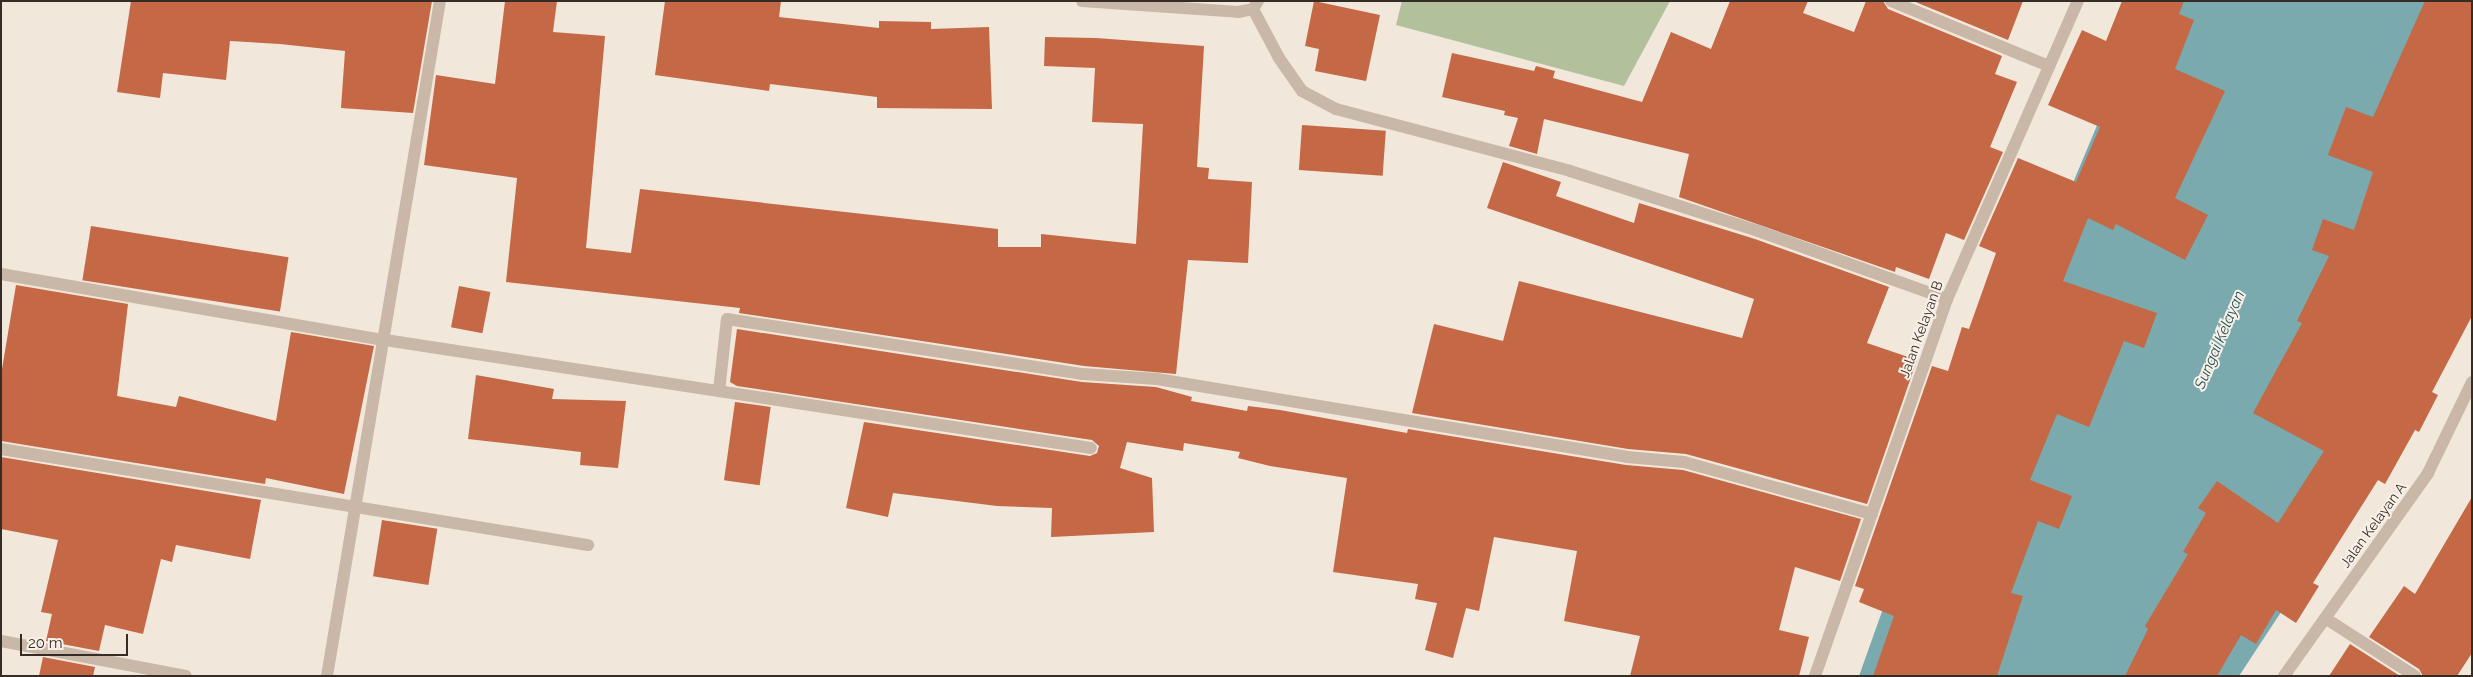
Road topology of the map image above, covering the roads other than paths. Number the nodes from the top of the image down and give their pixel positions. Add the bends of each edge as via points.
1 (440, 1) edge
2 (1082, 1) edge
3 (1890, 1) edge
4 (2078, 1) edge
5 (1255, 5) edge
6 (2049, 66) junction
7 (1, 274) edge
8 (1947, 299) junction
9 (385, 340) junction
10 (2472, 382) edge
11 (719, 391) junction
12 (1091, 448) dead end
13 (1, 449) edge
14 (357, 507) junction
15 (1872, 514) junction
16 (588, 545) dead end
17 (2325, 618) junction
18 (1, 641) edge
19 (186, 676) edge
20 (327, 676) edge
21 (1815, 676) edge
22 (2284, 676) edge
23 (2414, 676) edge

1 - 9 street
2 - 5 street via 1238,12
3 - 6 street
4 - 6 street, Jalan Kelayan B
5 - 8 street via 1279,58 1302,91 1336,109 1570,171 1758,231
6 - 8 street, Jalan Kelayan B
7 - 9 street
8 - 15 street, Jalan Kelayan B
9 - 11 street
9 - 14 street
10 - 17 street, Jalan Kelayan A via 2428,473
11 - 12 street
11 - 15 street via 727,318 1083,374 1157,379 1626,457 1684,462
13 - 14 street
14 - 16 street
14 - 20 street
15 - 21 street, Jalan Kelayan B
17 - 22 street, Jalan Kelayan A
17 - 23 street
18 - 19 street

